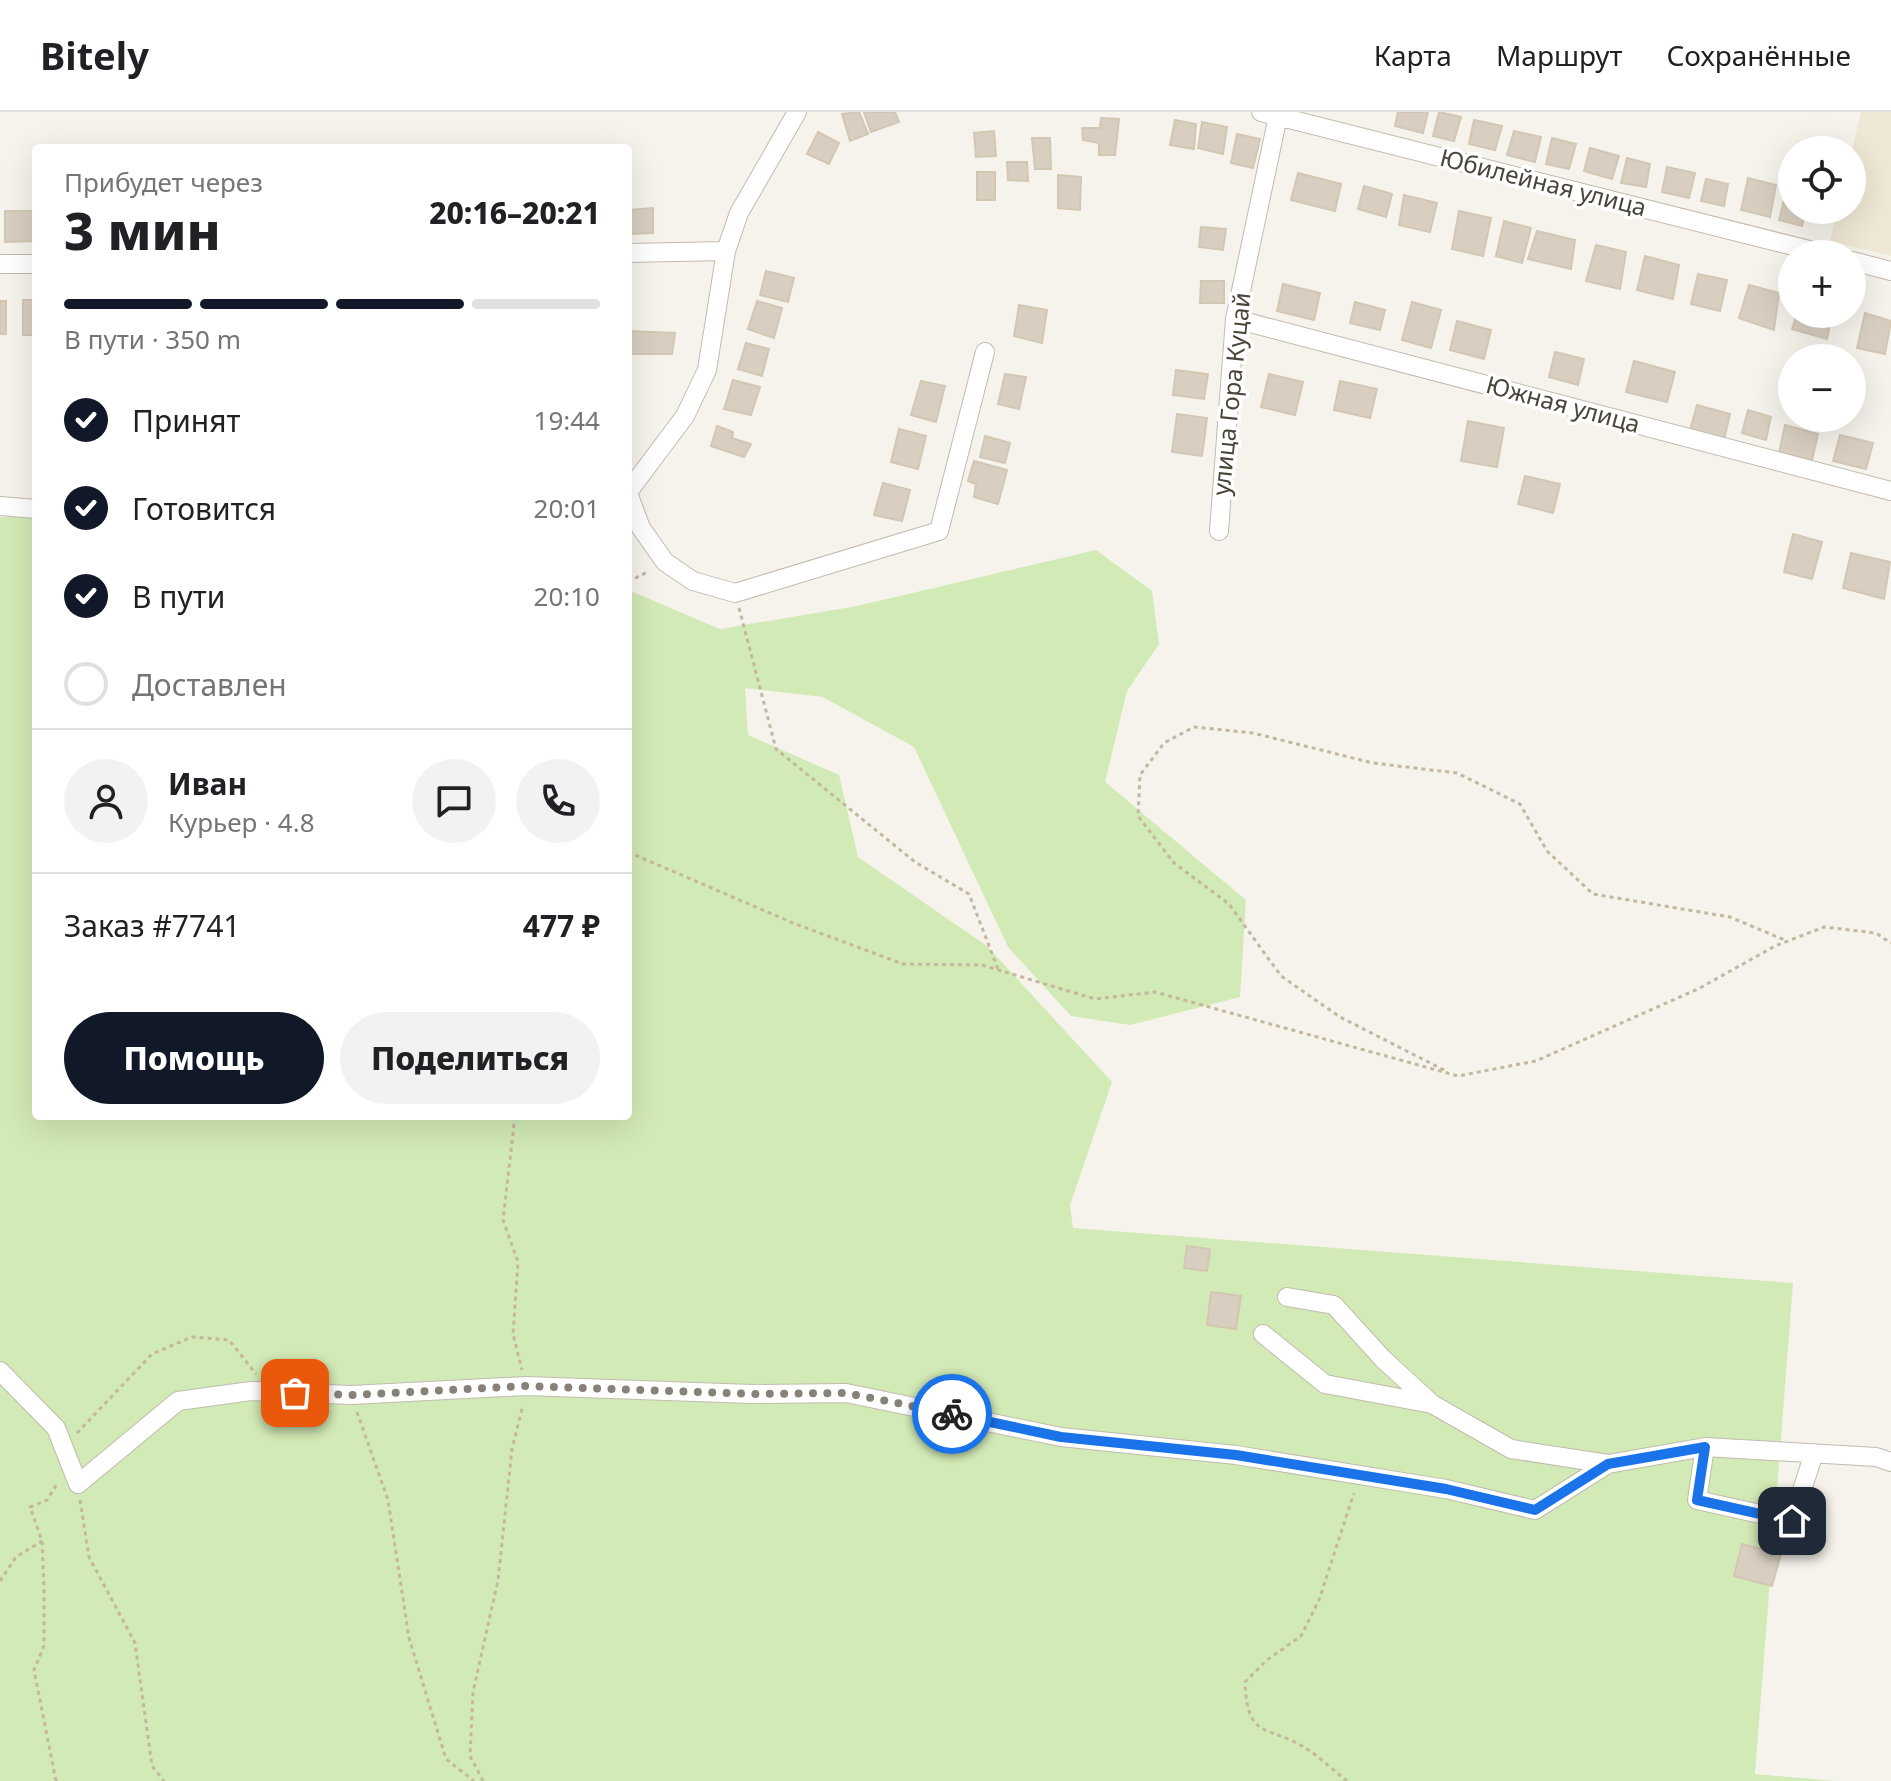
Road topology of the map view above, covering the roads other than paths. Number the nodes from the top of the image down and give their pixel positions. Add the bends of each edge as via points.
1 (797, 112) edge
2 (1270, 114) edge
3 (1778, 242) edge
4 (726, 251) junction
5 (632, 253) edge
6 (0, 264) edge
7 (32, 264) edge
8 (1866, 265) edge
9 (1891, 271) edge
10 (1235, 319) junction
11 (985, 352) dead end
12 (632, 488) edge
13 (1891, 491) edge
14 (632, 504) edge
15 (0, 506) edge
16 (32, 509) edge
17 (1219, 531) dead end
18 (1287, 1297) dead end
19 (1263, 1334) dead end
20 (0, 1371) edge
21 (1432, 1404) junction
22 (1705, 1447) junction
23 (1814, 1453) junction
24 (1891, 1462) edge
25 (1608, 1464) junction

1 - 4 street via 739,213
2 - 3 street, Юбилейная улица
2 - 10 street, улица Гора Куцай
4 - 5 street
4 - 12 street via 707,370 685,416
6 - 7 street
8 - 9 street
10 - 13 street, Южная улица
10 - 17 street, улица Гора Куцай
11 - 14 street via 939,531 735,593 693,581 665,562 641,528
15 - 16 street
18 - 21 street via 1334,1305
19 - 21 street via 1325,1384
20 - 25 street via 56,1428 78,1484 178,1401 267,1392 351,1395 526,1386 846,1393 1061,1437 1236,1455 1446,1489 1535,1510
21 - 25 street via 1511,1449
22 - 23 street
22 - 23 street via 1697,1500 1792,1521
22 - 25 street
23 - 24 street

